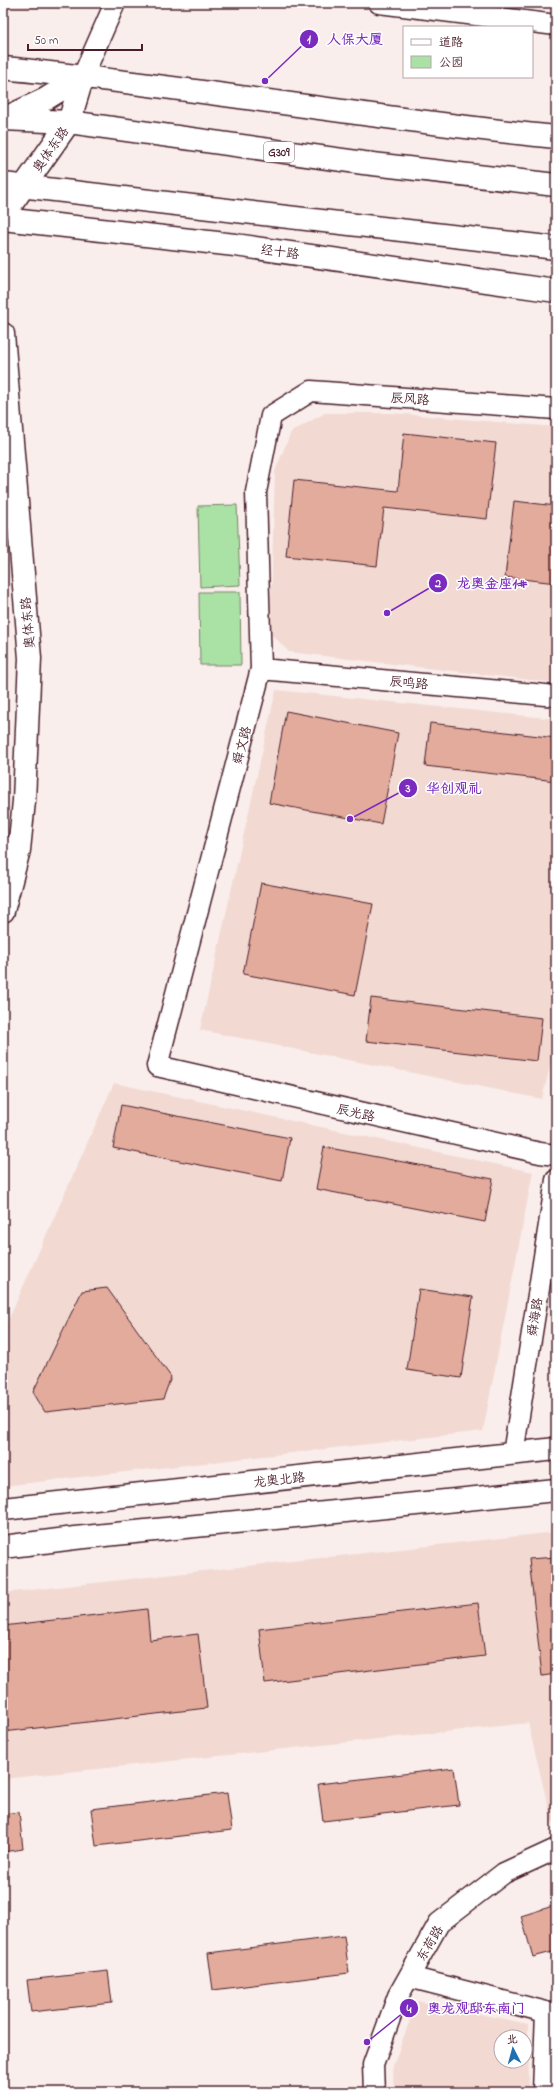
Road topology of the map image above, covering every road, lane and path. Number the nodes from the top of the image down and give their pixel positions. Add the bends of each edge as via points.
1 (115, 3) edge
2 (379, 3) edge
3 (556, 25) edge
4 (3, 68) edge
5 (83, 76) junction
6 (3, 119) edge
7 (69, 122) junction
8 (556, 137) edge
9 (13, 185) edge
10 (556, 185) edge
11 (3, 218) edge
12 (556, 248) edge
13 (556, 291) edge
14 (3, 334) edge
15 (556, 409) edge
16 (271, 416) joint
17 (261, 669) junction
18 (556, 696) edge
19 (11, 848) edge
20 (3, 911) edge
21 (157, 1066) joint
22 (556, 1155) edge
23 (556, 1180) edge
24 (556, 1449) edge
25 (513, 1454) junction
26 (556, 1490) edge
27 (3, 1509) edge
28 (3, 1547) edge
29 (556, 1849) edge
30 (409, 1977) junction
31 (551, 2010) edge
32 (374, 2092) edge
33 (543, 2092) edge

1 - 5 street
2 - 3 street
4 - 5 main road
5 - 6 main road via 44,100
5 - 7 main road, 奥体东路
5 - 8 main road via 456,128
6 - 7 main road, G309
7 - 9 main road, 奥体东路
7 - 10 main road, G309 via 364,164
9 - 11 main road, 奥体东路
9 - 12 main road
11 - 13 main road, 经十路 via 235,245
14 - 19 main road, 奥体东路 via 30,658 24,801
15 - 16 street, 辰风路 via 311,391
16 - 17 street, 舜文路 via 256,492
17 - 18 street, 辰鸣路
17 - 21 street, 舜文路
19 - 20 main road, 奥体东路
21 - 22 street, 辰光路
23 - 25 street, 舜海路
24 - 25 main road, 龙奥北路
25 - 27 main road, 龙奥北路
26 - 28 main road
29 - 30 street, 东荷路 via 504,1873 439,1923
30 - 31 street
30 - 32 street, 东荷路 via 398,1996 374,2065
31 - 33 street

